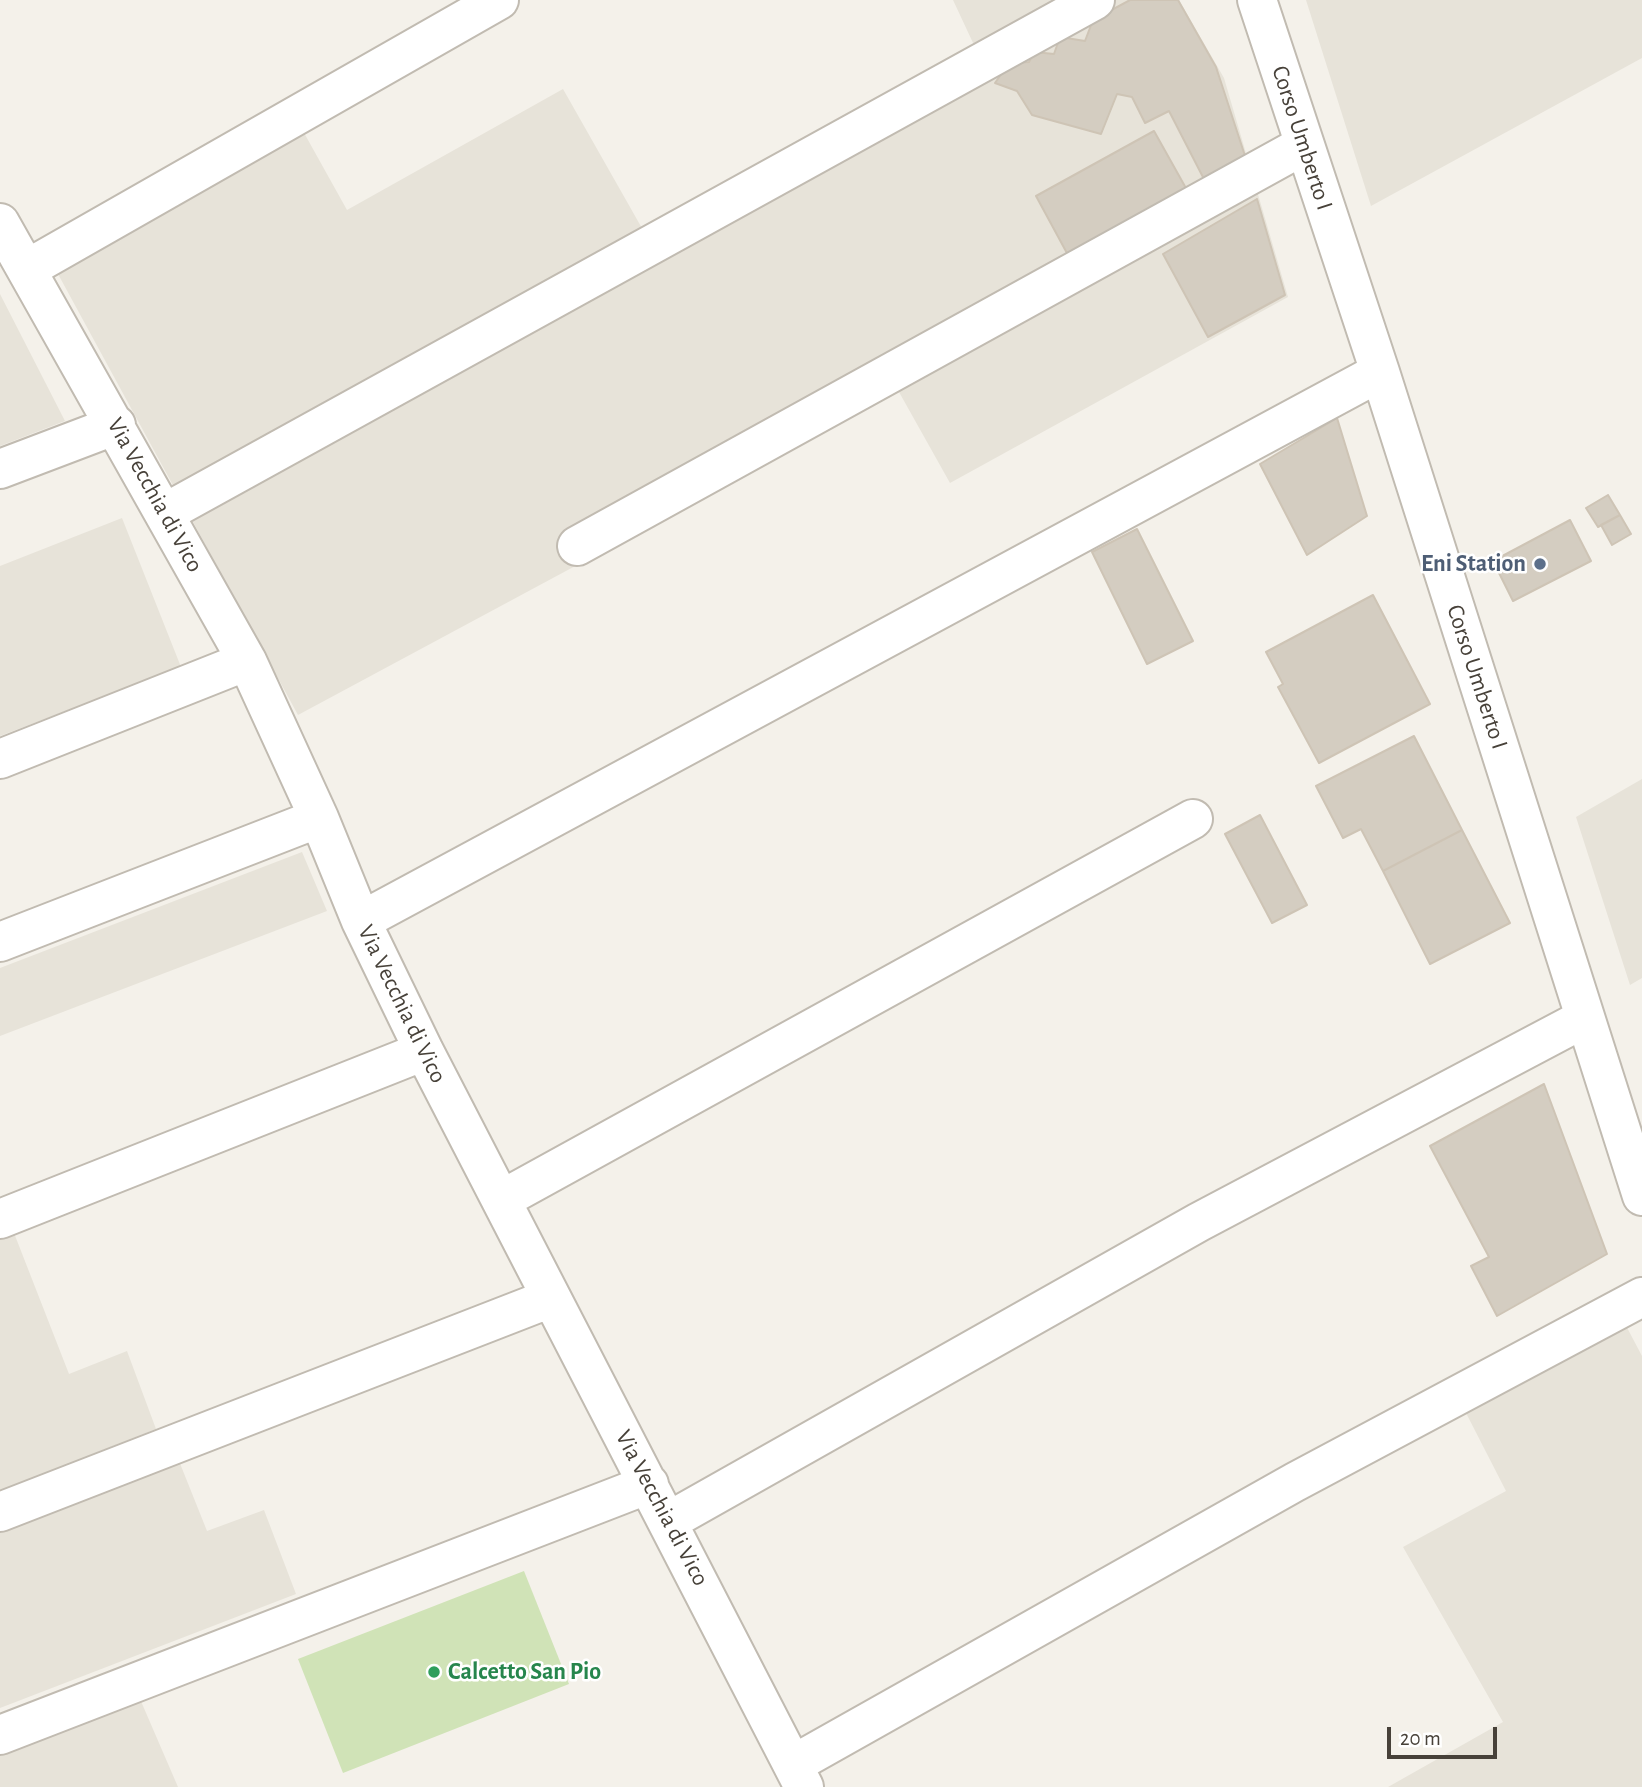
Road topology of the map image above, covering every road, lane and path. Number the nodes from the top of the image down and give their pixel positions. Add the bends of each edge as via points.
1 (499, 0) edge
2 (1095, 0) edge
3 (1257, 0) edge
4 (1304, 145) junction
5 (0, 223) edge
6 (27, 269) junction
7 (1380, 372) junction
8 (116, 425) junction
9 (0, 469) edge
10 (164, 513) junction
11 (577, 546) dead end
12 (247, 661) junction
13 (0, 759) edge
14 (319, 818) junction
15 (1193, 819) dead end
16 (361, 920) junction
17 (0, 942) edge
18 (1585, 1018) junction
19 (424, 1051) junction
20 (1642, 1196) edge
21 (501, 1200) junction
22 (0, 1219) edge
23 (1642, 1297) edge
24 (551, 1298) junction
25 (649, 1484) junction
26 (0, 1512) edge
27 (669, 1521) junction
28 (0, 1735) edge
29 (799, 1776) edge

1 - 6 street
2 - 10 street
3 - 4 street, Corso Umberto I
4 - 7 street, Corso Umberto I
4 - 11 street
5 - 6 street, Via Vecchia di Vico
6 - 8 street, Via Vecchia di Vico
7 - 16 street
7 - 18 street, Corso Umberto I
8 - 9 street
8 - 10 street, Via Vecchia di Vico
10 - 12 street, Via Vecchia di Vico
12 - 13 street
12 - 14 street, Via Vecchia di Vico
14 - 16 street, Via Vecchia di Vico
14 - 17 street
15 - 21 street
16 - 19 street, Via Vecchia di Vico
18 - 20 street, Corso Umberto I
18 - 27 street via 1199,1222
19 - 21 street, Via Vecchia di Vico
19 - 22 street
21 - 24 street, Via Vecchia di Vico
23 - 29 street via 1295,1482
24 - 25 street, Via Vecchia di Vico
24 - 26 street
25 - 27 street, Via Vecchia di Vico
25 - 28 street
27 - 29 street, Via Vecchia di Vico

